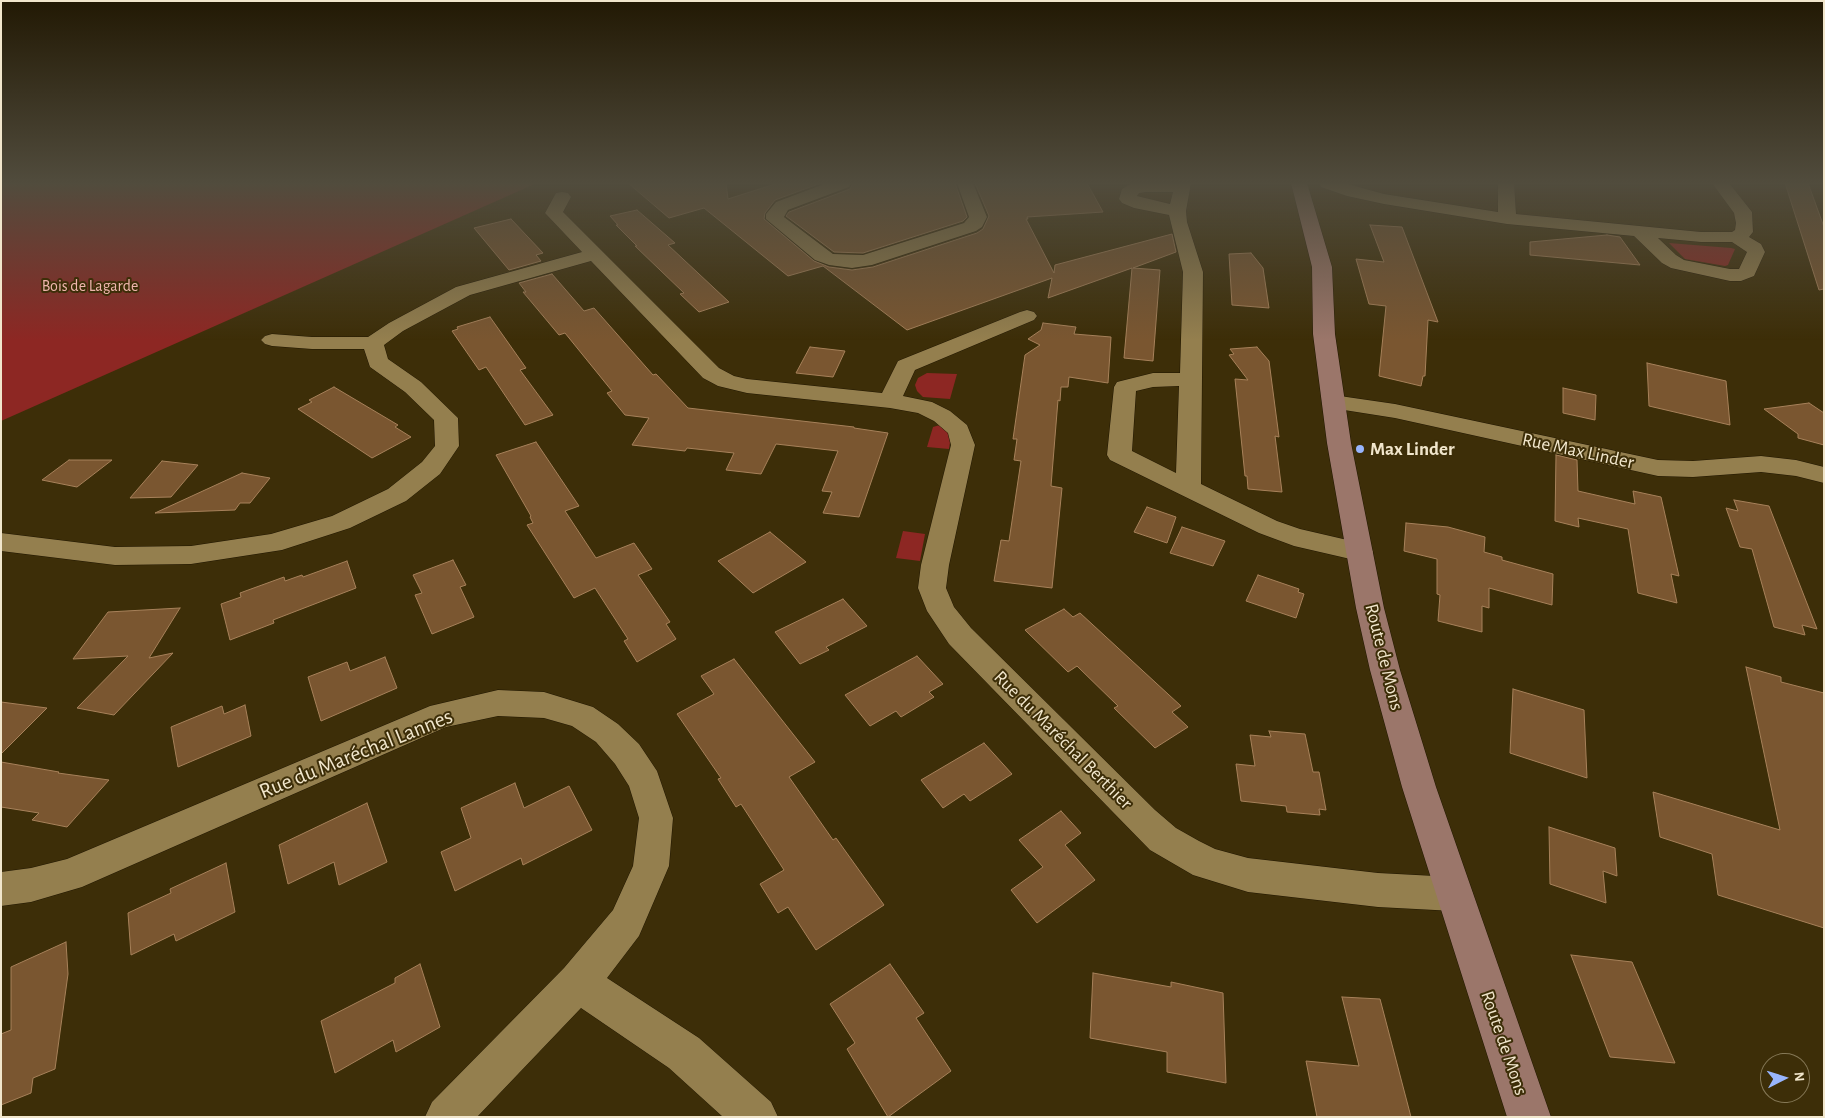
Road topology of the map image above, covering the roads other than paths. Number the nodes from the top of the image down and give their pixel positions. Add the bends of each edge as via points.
1 (576, 235) edge
2 (796, 235) edge
3 (945, 235) edge
4 (1182, 235) edge
5 (1317, 235) edge
6 (1643, 235) edge
7 (1679, 235) edge
8 (1739, 235) edge
9 (1736, 237) junction
10 (595, 254) junction
11 (1027, 316) dead end
12 (272, 340) dead end
13 (372, 343) junction
14 (1190, 381) junction
15 (890, 401) junction
16 (1333, 402) junction
17 (1824, 475) edge
18 (1188, 489) junction
19 (1, 542) edge
20 (1359, 552) junction
21 (1, 889) edge
22 (1454, 894) junction
23 (578, 982) junction
24 (447, 1117) edge
25 (756, 1117) edge
26 (1529, 1117) edge

1 - 10 street, Rue du Maréchal Berthier
2 - 3 street via 822,256 852,262 865,261
4 - 14 street via 1192,272
5 - 16 main road, Route de Mons
6 - 9 street via 1678,264 1740,275 1747,272 1756,252
7 - 9 street
8 - 9 street
10 - 13 street via 463,291
10 - 15 street, Rue du Maréchal Berthier via 718,377 747,386
11 - 15 street via 906,366
12 - 13 street via 312,344
13 - 19 street via 378,362 413,387 446,418 447,446 431,468 397,495 342,522 281,540 191,555 115,556
14 - 18 street
14 - 18 street via 1153,380 1125,387 1119,455
15 - 22 street, Rue du Maréchal Berthier via 924,407 942,416 959,430 963,445 935,564 932,588 940,612 1150,827 1186,854 1248,875 1378,890
16 - 17 street, Rue Max Linder via 1395,411 1658,468 1761,464
16 - 20 main road, Route de Mons
18 - 20 street via 1294,537
20 - 22 main road, Route de Mons via 1385,670
21 - 23 street, Rue du Maréchal Lannes via 69,875 441,715 498,703 544,705 582,716 607,733 627,754 644,781 656,818 651,866 626,923
22 - 26 main road, Route de Mons
23 - 24 street, Rue du Maréchal Lannes
23 - 25 street via 684,1053

